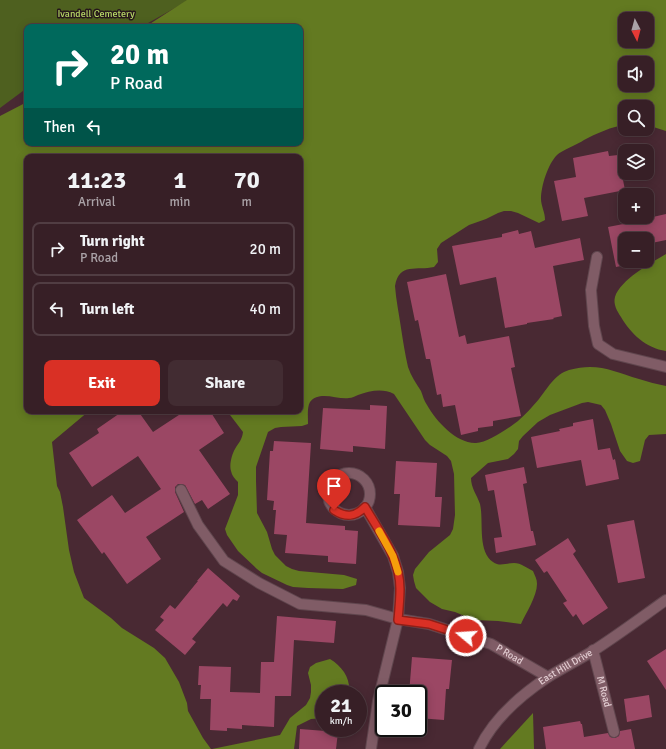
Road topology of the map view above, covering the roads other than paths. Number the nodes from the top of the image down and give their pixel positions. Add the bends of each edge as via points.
1 (597, 257) dead end
2 (666, 367) edge
3 (181, 490) dead end
4 (365, 507) junction
5 (666, 600) edge
6 (398, 620) junction
7 (593, 650) junction
8 (548, 677) junction
9 (614, 732) dead end
10 (371, 749) edge
11 (479, 749) edge

1 - 2 street via 591,290 598,344 613,354
3 - 6 street, P Road via 198,525 224,561 259,583 300,604 366,610
4 - 4 street via 354,515 340,514 330,505 327,492 329,484 346,473 360,476 369,487 369,501
4 - 6 street via 393,556 398,572
5 - 7 street, East Hill Drive
6 - 8 street, P Road via 429,624 491,644
6 - 10 street via 378,701
7 - 8 street, East Hill Drive
7 - 9 street, M Road
8 - 11 street, East Hill Drive via 519,699 498,720

